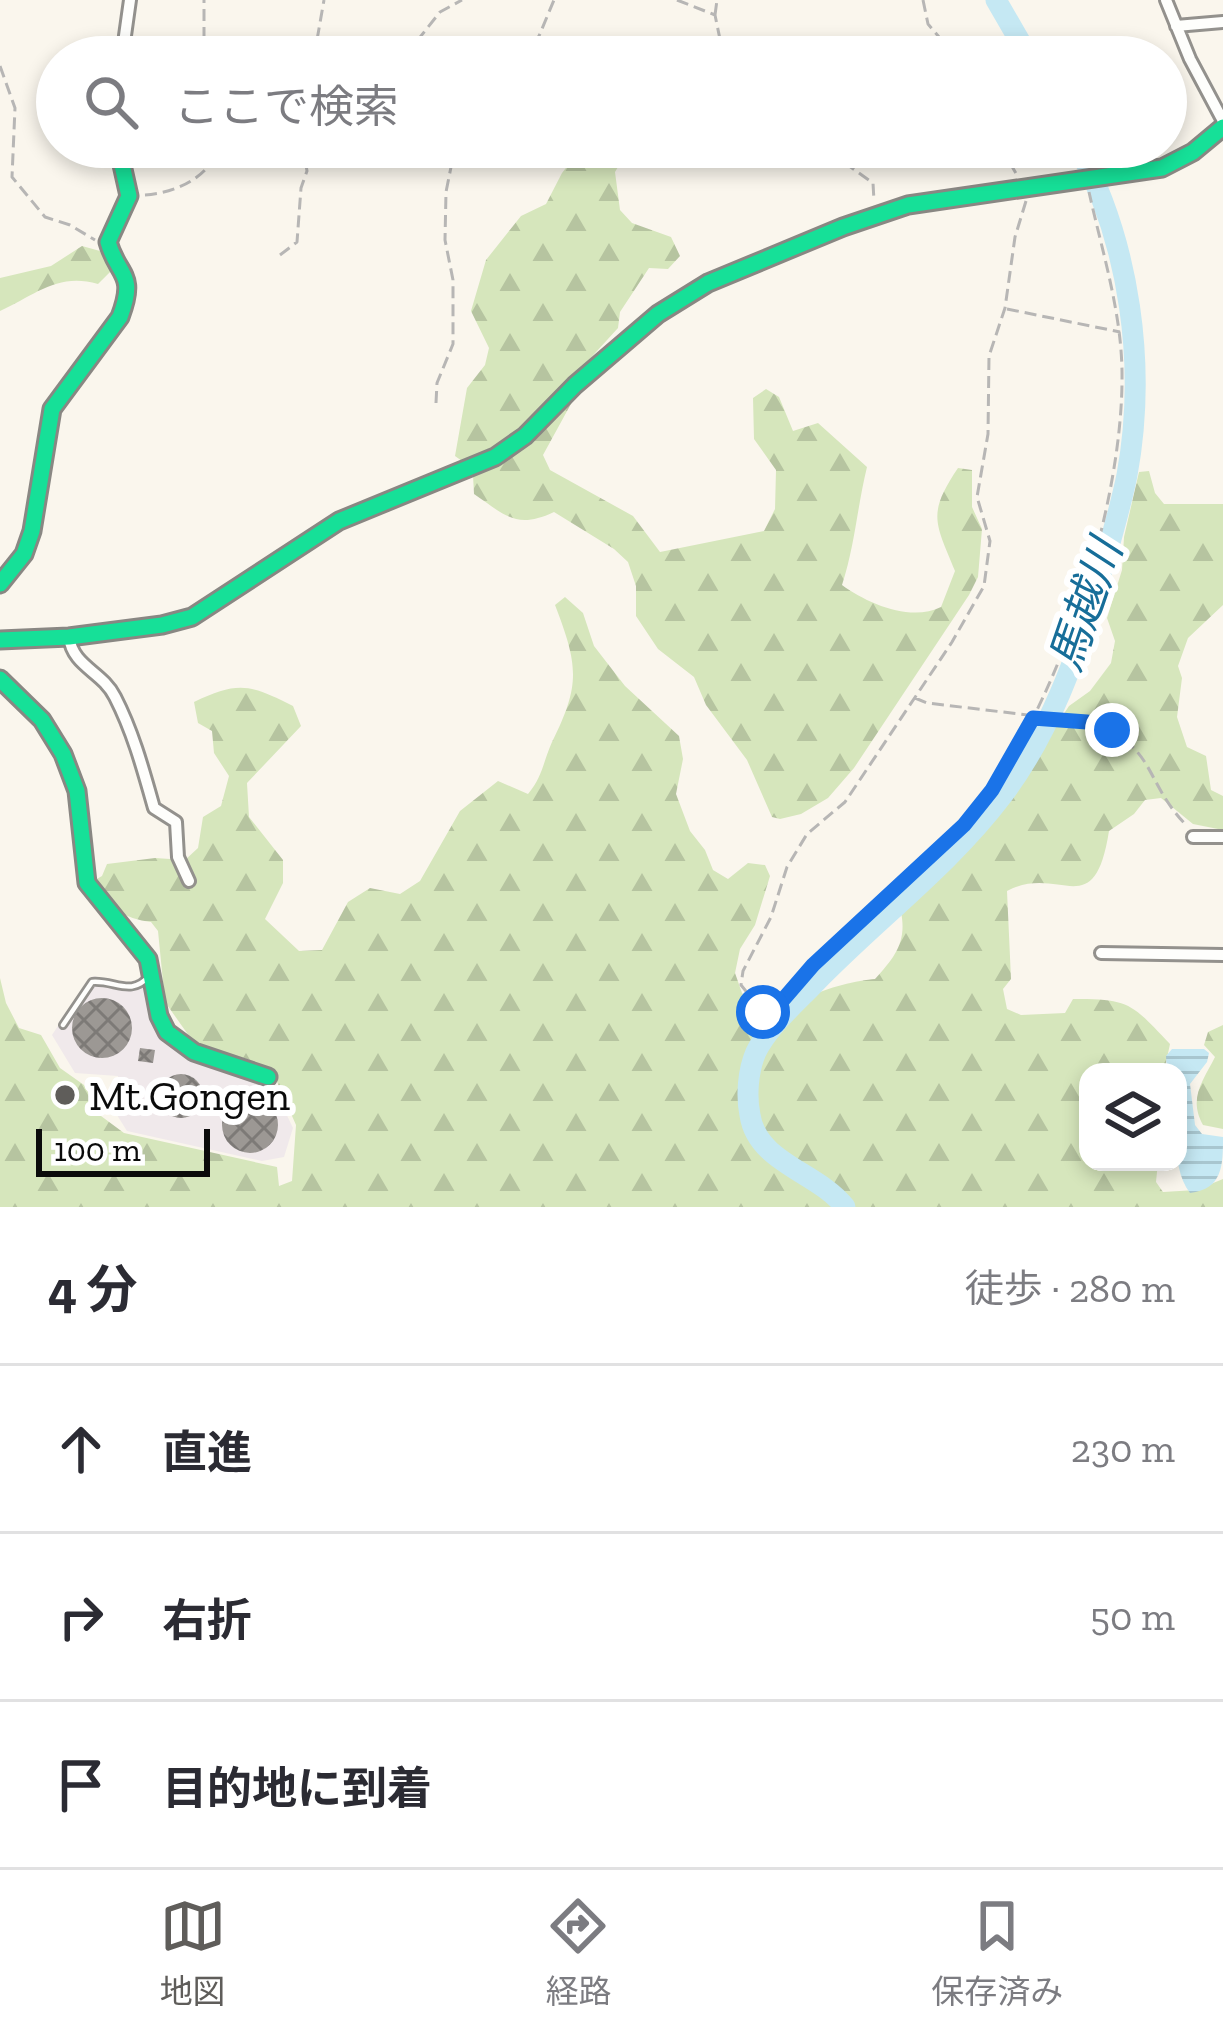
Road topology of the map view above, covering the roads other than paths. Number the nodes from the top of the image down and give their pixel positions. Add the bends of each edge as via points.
1 (130, 0) edge
2 (1166, 0) edge
3 (1223, 22) edge
4 (1175, 26) junction
5 (125, 36) edge
6 (1180, 36) edge
7 (1187, 50) edge
8 (1223, 124) edge
9 (1187, 155) edge
10 (123, 168) edge
11 (1162, 168) edge
12 (0, 584) edge
13 (69, 637) junction
14 (0, 640) edge
15 (0, 679) edge
16 (1193, 837) road end
17 (1223, 837) edge
18 (189, 880) dead end
19 (1101, 953) dead end
20 (1223, 956) edge
21 (153, 969) junction
22 (63, 1025) dead end
23 (268, 1076) dead end

1 - 5 street
2 - 4 street
3 - 4 street
4 - 6 street
7 - 8 street
8 - 9 street
10 - 12 street via 129,196 108,241 126,271 126,303 52,409 32,531
11 - 13 street via 908,205 684,295 495,457 339,521 192,616
13 - 14 street
13 - 18 street via 74,658 114,695 154,808 176,822
15 - 21 street via 32,708 68,763 88,886
16 - 17 street
19 - 20 street
21 - 22 lane via 136,988 92,982
21 - 23 street via 157,1015 176,1043

